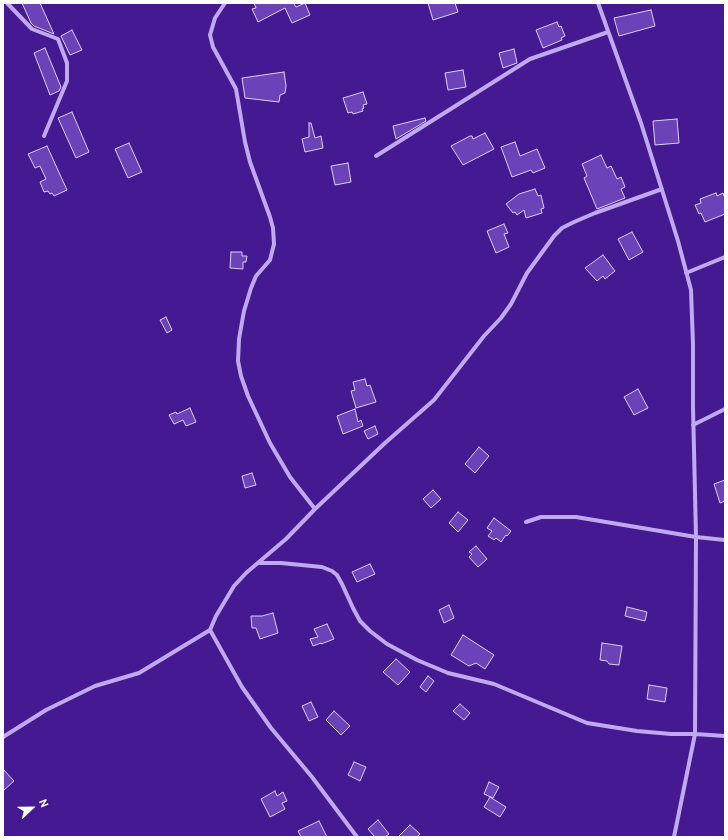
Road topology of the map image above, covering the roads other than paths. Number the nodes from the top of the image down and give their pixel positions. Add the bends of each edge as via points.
1 (8, 3) edge
2 (226, 3) edge
3 (598, 3) edge
4 (608, 32) junction
5 (44, 136) dead end
6 (376, 156) dead end
7 (662, 189) junction
8 (725, 257) edge
9 (686, 273) junction
10 (725, 408) edge
11 (693, 425) junction
12 (315, 509) junction
13 (526, 522) dead end
14 (696, 537) junction
15 (725, 540) edge
16 (259, 563) junction
17 (210, 630) junction
18 (695, 734) junction
19 (725, 736) edge
20 (3, 737) edge
21 (357, 837) edge
22 (674, 837) edge

1 - 5 street via 32,30 58,39 67,63 67,81
2 - 12 street via 216,18 210,35 213,47 236,89 244,142 270,217 274,244 270,260 256,276 251,288 239,339 238,361 248,396 270,442 290,477
3 - 4 street
4 - 6 street via 530,59
4 - 7 street via 630,89
7 - 9 street
7 - 12 street via 562,228 527,273 501,318 434,400
8 - 9 street
9 - 11 street via 691,290
10 - 11 street
11 - 14 street
12 - 16 street
13 - 14 street via 541,517 576,517
14 - 15 street
14 - 18 street
16 - 17 street via 234,586
16 - 18 street via 281,563 332,570 342,584 360,621 370,631 417,660 448,673 494,684 587,723 637,731
17 - 20 street via 139,673 95,686 46,710
17 - 21 street via 242,688
18 - 19 street
18 - 22 street

